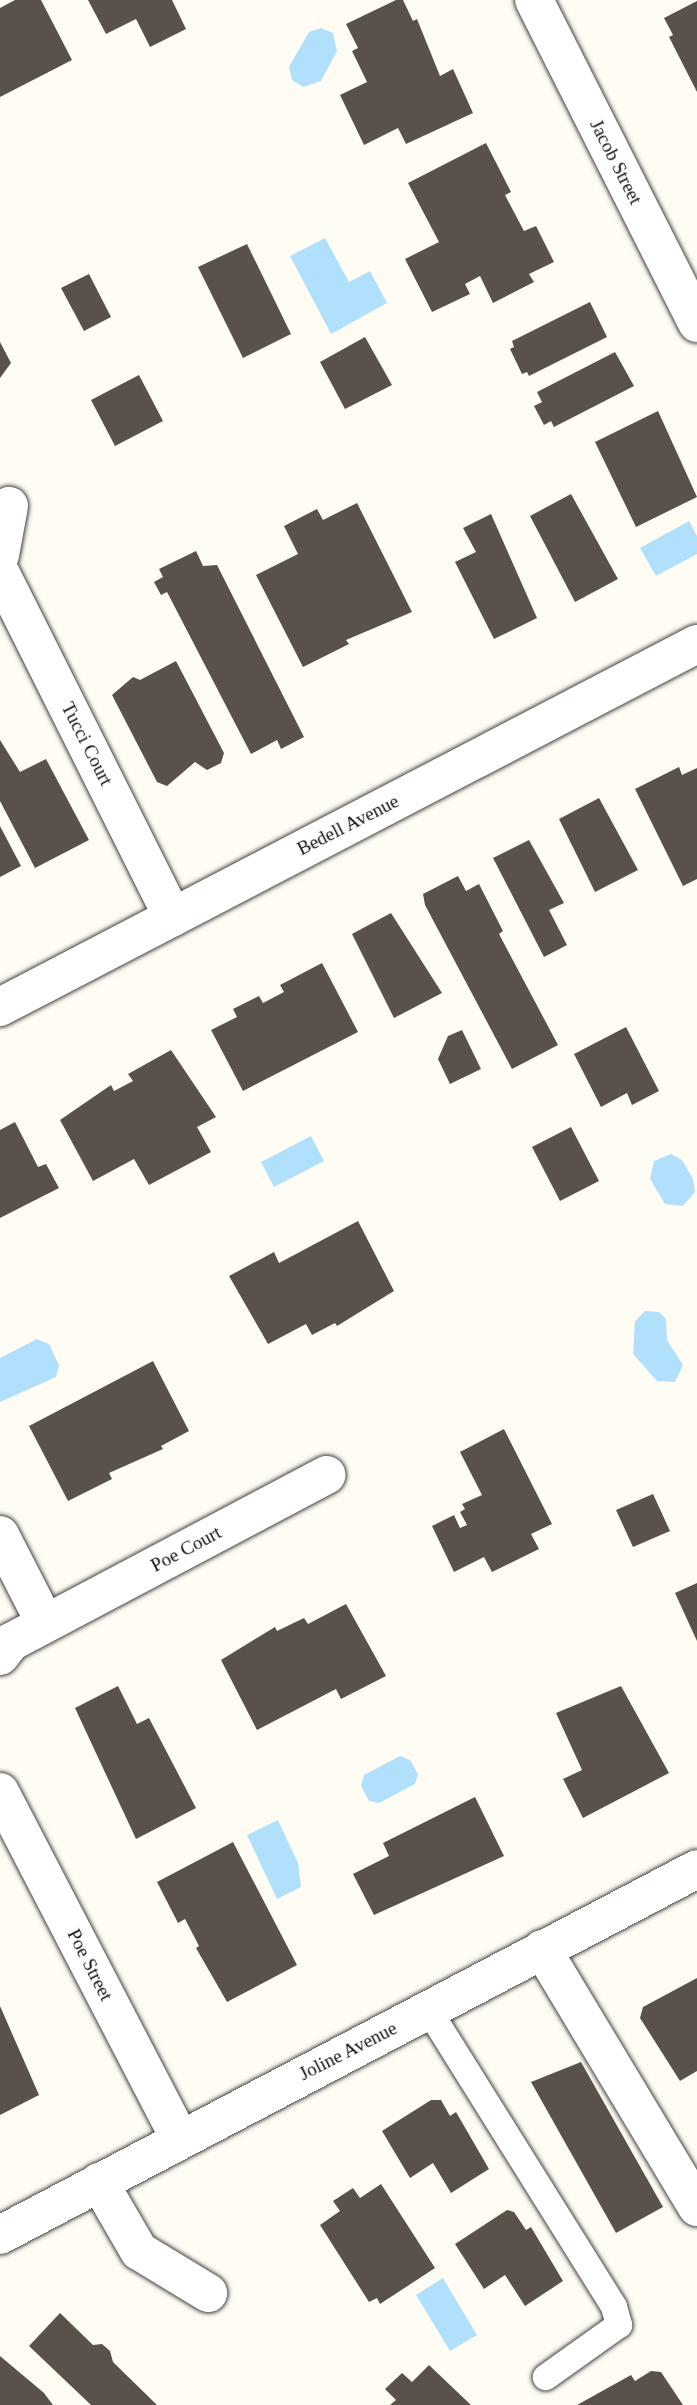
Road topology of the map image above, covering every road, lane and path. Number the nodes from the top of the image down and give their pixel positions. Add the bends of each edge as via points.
1 (534, 0) edge
2 (697, 323) edge
3 (9, 506) dead end
4 (0, 555) edge
5 (0, 572) edge
6 (697, 644) edge
7 (173, 916) junction
8 (0, 1007) edge
9 (326, 1475) dead end
10 (0, 1535) edge
11 (46, 1623) junction
12 (0, 1656) edge
13 (0, 1792) edge
14 (697, 1869) edge
15 (542, 1949) junction
16 (428, 2009) junction
17 (180, 2138) junction
18 (99, 2182) junction
19 (697, 2207) edge
20 (0, 2235) edge
21 (208, 2293) dead end
22 (546, 2377) dead end

1 - 2 street, Jacob Street
3 - 4 street
5 - 7 street, Tucci Court
6 - 7 street, Bedell Avenue
7 - 8 street, Bedell Avenue
9 - 11 street, Poe Court
10 - 11 street
11 - 12 street via 11,1642
13 - 17 street, Poe Street
14 - 15 street, Joline Avenue
15 - 16 street, Joline Avenue
15 - 19 street
16 - 17 street, Joline Avenue
16 - 22 lane via 614,2307 619,2325
17 - 18 street, Joline Avenue
18 - 20 street, Joline Avenue
18 - 21 street via 139,2251

